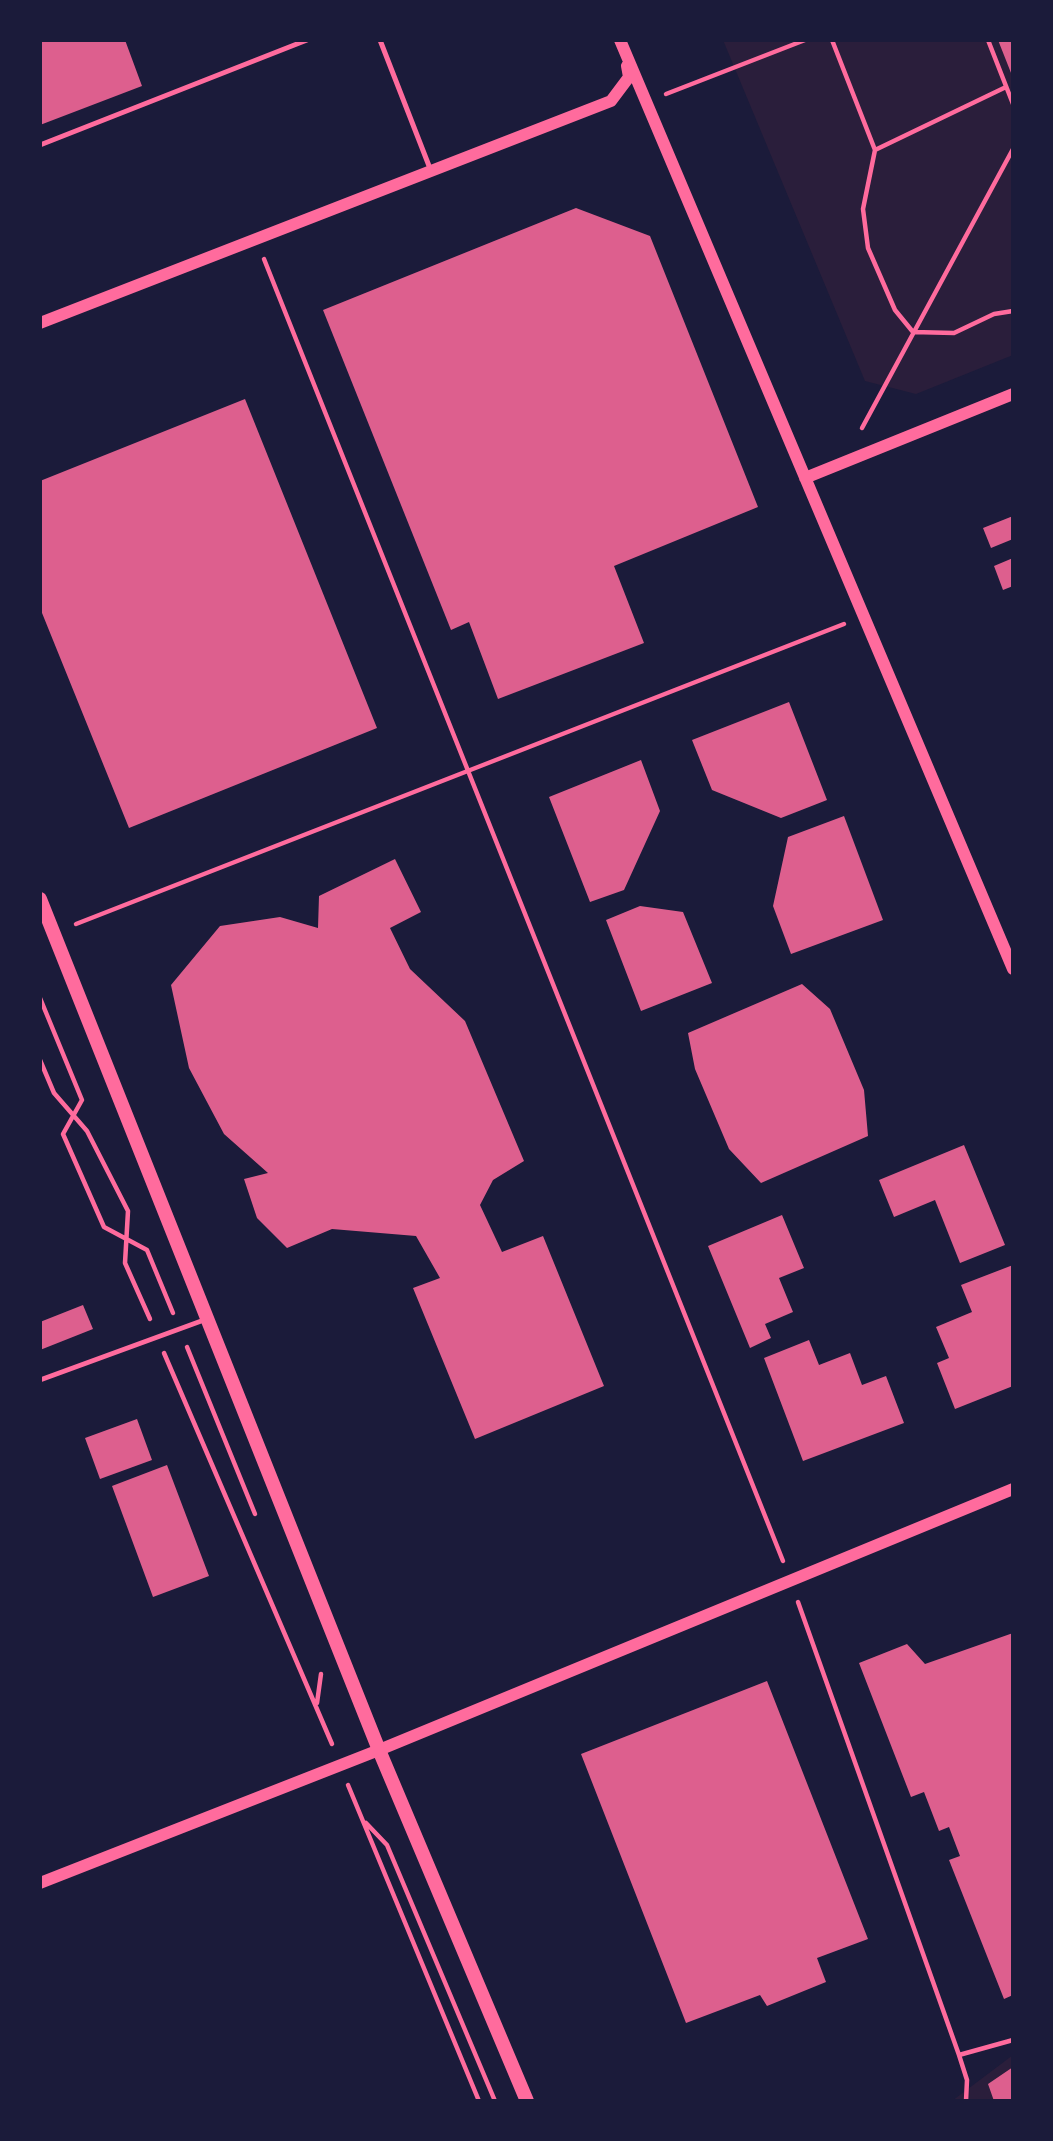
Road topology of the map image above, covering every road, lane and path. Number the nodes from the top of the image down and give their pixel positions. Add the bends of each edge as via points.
1 (307, 40) edge
2 (380, 40) edge
3 (805, 40) edge
4 (832, 40) edge
5 (988, 40) edge
6 (794, 42) edge
7 (621, 43) edge
8 (1006, 87) junction
9 (645, 101) junction
10 (1013, 104) edge
11 (40, 145) edge
12 (1013, 149) edge
13 (875, 150) junction
14 (432, 172) junction
15 (256, 239) junction
16 (1013, 311) edge
17 (40, 323) edge
18 (913, 332) junction
19 (1013, 394) edge
20 (845, 462) junction
21 (805, 478) junction
22 (864, 616) junction
23 (468, 771) junction
24 (40, 899) edge
25 (54, 933) junction
26 (1013, 969) edge
27 (40, 1060) edge
28 (207, 1318) junction
29 (158, 1337) junction
30 (40, 1380) edge
31 (1013, 1489) edge
32 (790, 1581) junction
33 (317, 1704) dead end
34 (379, 1750) junction
35 (40, 1883) edge
36 (1013, 2040) edge
37 (958, 2055) junction
38 (479, 2101) edge
39 (495, 2101) edge
40 (527, 2101) edge
41 (966, 2101) edge

1 - 11 lane
2 - 14 lane
3 - 6 path
4 - 13 path
5 - 8 path
6 - 9 path
7 - 9 street
7 - 14 street via 629,77 611,101
8 - 10 path
8 - 13 path
9 - 21 street
12 - 18 path
13 - 18 path via 863,209 869,248 895,310
14 - 15 street
15 - 17 street
15 - 23 path
16 - 18 path via 994,314 954,333
18 - 20 path
19 - 20 street
20 - 21 street
21 - 22 street
22 - 23 path
22 - 26 street
23 - 25 path
23 - 32 path
24 - 25 main road
25 - 28 main road
27 - 29 path via 54,1093 87,1131 128,1211 125,1263
28 - 29 lane
28 - 34 main road
29 - 30 lane
29 - 33 path
31 - 32 street
32 - 34 street
32 - 37 path
34 - 35 street
34 - 40 main road
36 - 37 path
37 - 41 path via 967,2080
38 - 39 path via 362,1820 387,1845

